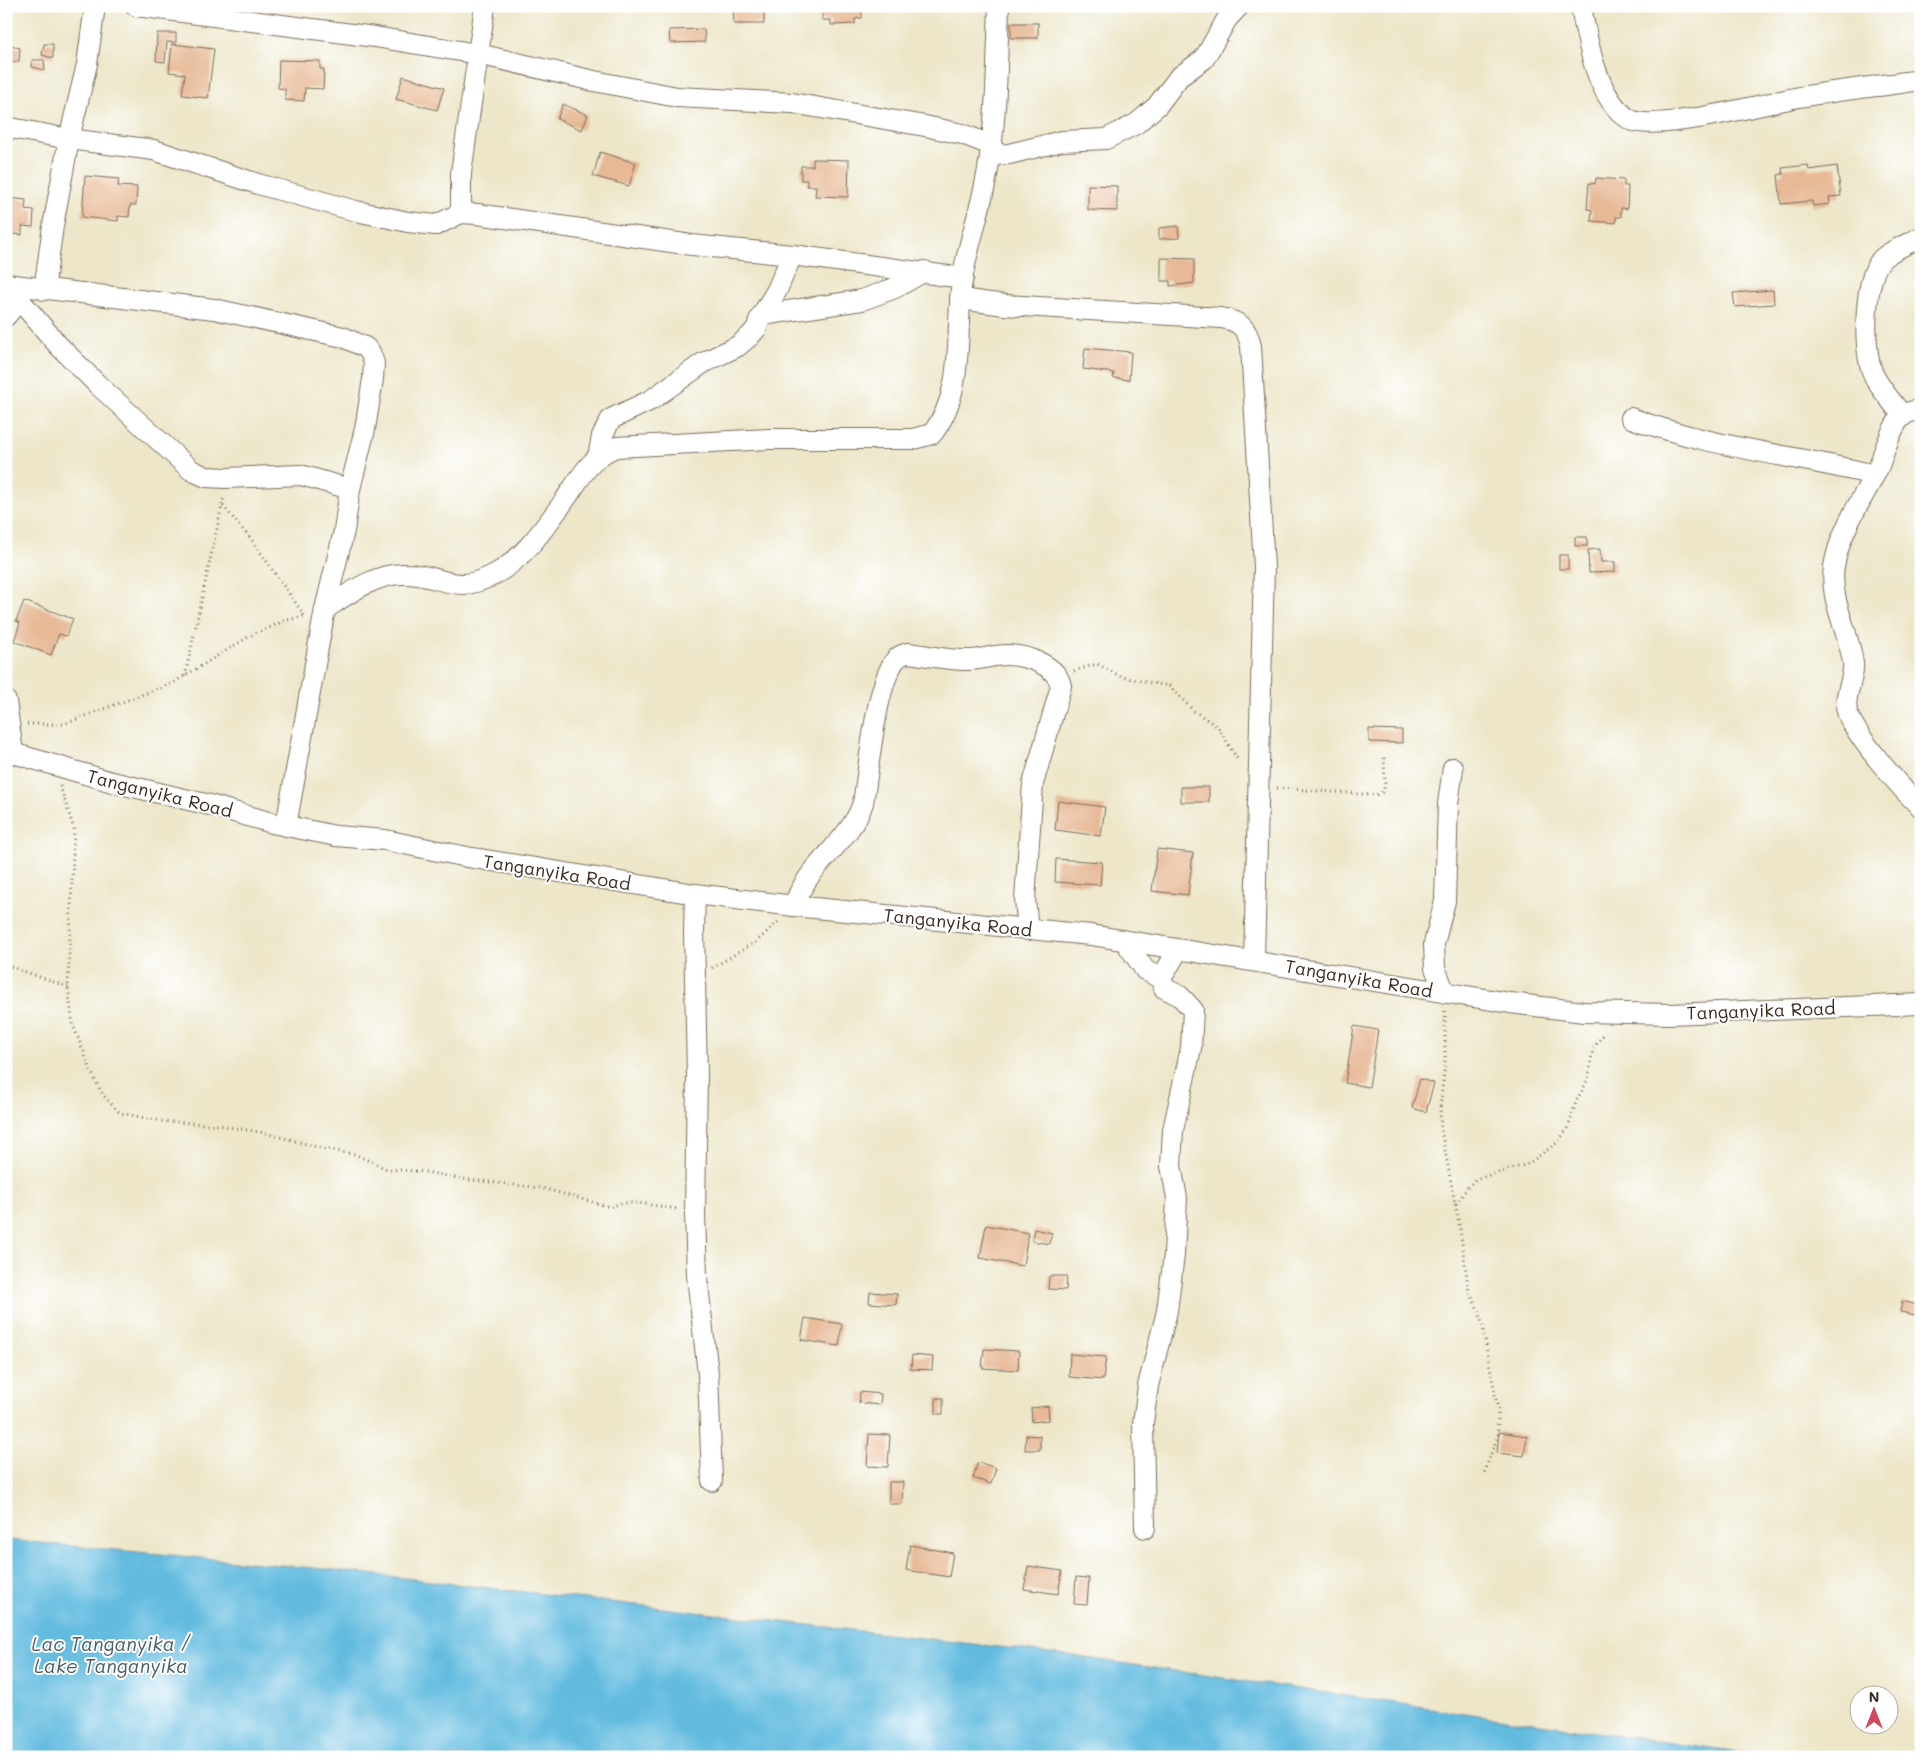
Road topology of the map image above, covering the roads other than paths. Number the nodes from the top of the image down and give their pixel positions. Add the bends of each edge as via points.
1 (95, 6) edge
2 (136, 6) edge
3 (485, 6) edge
4 (999, 6) edge
5 (1239, 6) edge
6 (1582, 6) edge
7 (478, 54) junction
8 (1921, 80) edge
9 (6, 127) edge
10 (69, 140) junction
11 (991, 150) junction
12 (461, 213) junction
13 (1921, 236) edge
14 (792, 255) junction
15 (925, 271) junction
16 (963, 278) junction
17 (6, 284) edge
18 (44, 290) junction
19 (960, 299) junction
20 (19, 300) junction
21 (762, 315) junction
22 (6, 316) edge
23 (1912, 413) edge
24 (1631, 418) dead end
25 (598, 457) junction
26 (1874, 475) junction
27 (350, 489) junction
28 (325, 609) junction
29 (6, 701) edge
30 (10, 752) edge
31 (1453, 768) dead end
32 (1921, 807) edge
33 (286, 826) junction
34 (695, 894) junction
35 (794, 906) junction
36 (1028, 930) junction
37 (1125, 941) junction
38 (1178, 950) junction
39 (1254, 960) junction
40 (1161, 979) junction
41 (1445, 993) junction
42 (1921, 1004) edge
43 (712, 1481) dead end
44 (1146, 1528) dead end

1 - 10 street via 87,64
2 - 7 street via 375,37
3 - 7 street
4 - 11 street
5 - 11 street via 1204,59 1179,77 1157,106 1136,124 1106,139 1062,141 1009,154
6 - 8 street via 1588,47 1602,84 1616,106 1629,119 1639,122 1665,122 1800,97
7 - 11 street via 646,92 733,102 792,103 925,126 962,134
7 - 12 street via 461,173
9 - 10 street
10 - 12 street via 154,150 258,184 408,222 436,224
10 - 18 street
11 - 16 street
12 - 14 street via 692,245
13 - 23 street via 1884,257 1877,265 1868,306 1867,341 1873,375
14 - 15 street
14 - 21 street
15 - 16 street
15 - 21 street via 895,288 862,300
16 - 19 street
17 - 18 street
17 - 20 street
18 - 27 street via 214,309 343,337 365,347 373,357 373,379
19 - 25 street via 953,391 944,416 927,437 681,442 616,447
19 - 39 street via 1005,305 1221,318 1242,324 1247,331 1251,346 1264,567
20 - 22 street
20 - 27 street via 97,384 191,470 206,477 226,478 301,475
21 - 25 street via 757,328 738,346 703,363 651,400 611,419 602,436
23 - 26 street via 1893,429
24 - 26 street via 1700,440
25 - 28 street via 536,537 498,572 472,583 460,584 405,574 384,577
26 - 32 street via 1848,522 1834,566 1834,587 1853,664 1846,709 1850,720 1889,774
27 - 28 street via 344,531
28 - 33 street
29 - 30 street
30 - 33 street, Tanganyika Road via 112,782
31 - 41 street via 1448,804 1445,901 1434,944 1435,968
33 - 34 street, Tanganyika Road
34 - 35 street, Tanganyika Road
34 - 43 street via 695,1214 708,1374
35 - 36 street, Tanganyika Road
35 - 36 street via 804,882 857,821 884,687 890,668 899,655 908,653 977,661 1007,655 1052,669 1059,676 1061,686 1032,792 1025,899
36 - 37 street, Tanganyika Road
37 - 38 street, Tanganyika Road
37 - 40 street via 1145,970
38 - 39 street, Tanganyika Road
38 - 40 street
39 - 41 street, Tanganyika Road
40 - 44 street via 1164,988 1180,996 1193,1010 1193,1027 1173,1130 1171,1166 1176,1198 1173,1264 1167,1311 1148,1386 1143,1424
41 - 42 street, Tanganyika Road via 1584,1012 1626,1013

